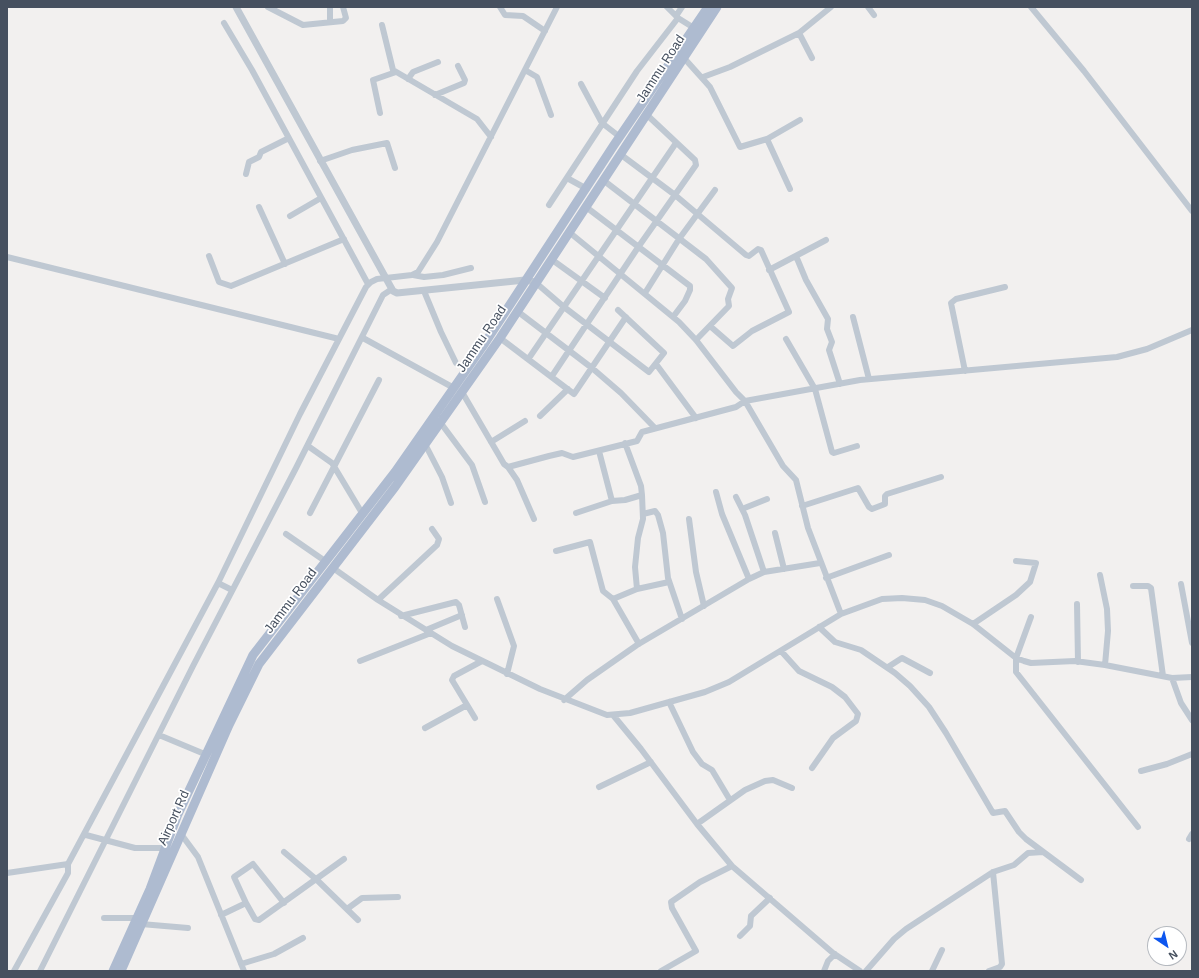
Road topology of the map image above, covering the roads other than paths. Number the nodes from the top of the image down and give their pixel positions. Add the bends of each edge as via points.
1 (236, 7) edge
2 (268, 7) edge
3 (330, 7) edge
4 (343, 7) edge
5 (500, 7) edge
6 (557, 7) edge
7 (668, 7) edge
8 (682, 7) edge
9 (708, 7) edge
10 (717, 7) edge
11 (831, 7) edge
12 (868, 7) edge
13 (1031, 7) edge
14 (874, 15) dead end
15 (679, 18) junction
16 (330, 22) junction
17 (224, 23) dead end
18 (382, 25) dead end
19 (694, 28) junction
20 (545, 31) junction
21 (798, 34) junction
22 (684, 58) junction
23 (812, 58) dead end
24 (438, 62) dead end
25 (458, 66) dead end
26 (525, 70) junction
27 (396, 72) junction
28 (703, 77) junction
29 (408, 79) junction
30 (581, 84) dead end
31 (435, 95) junction
32 (380, 113) dead end
33 (646, 114) junction
34 (551, 115) dead end
35 (800, 120) dead end
36 (606, 126) junction
37 (491, 136) junction
38 (620, 137) junction
39 (289, 138) junction
40 (767, 139) junction
41 (676, 143) junction
42 (620, 154) junction
43 (320, 161) junction
44 (395, 168) dead end
45 (246, 174) dead end
46 (651, 177) junction
47 (569, 178) junction
48 (603, 180) junction
49 (587, 189) junction
50 (790, 189) dead end
51 (715, 190) dead end
52 (674, 195) junction
53 (321, 198) junction
54 (634, 204) junction
55 (549, 205) dead end
56 (259, 207) dead end
57 (586, 207) junction
58 (1192, 211) edge
59 (697, 213) junction
60 (290, 216) dead end
61 (656, 221) junction
62 (616, 228) junction
63 (569, 232) junction
64 (344, 239) junction
65 (679, 240) junction
66 (826, 240) dead end
67 (638, 246) junction
68 (209, 256) dead end
69 (598, 256) junction
70 (796, 256) junction
71 (7, 257) edge
72 (551, 258) junction
73 (285, 264) junction
74 (663, 265) junction
75 (471, 268) dead end
76 (769, 270) junction
77 (621, 273) junction
78 (414, 275) junction
79 (525, 280) junction
80 (581, 281) junction
81 (535, 282) junction
82 (381, 283) junction
83 (1006, 287) dead end
84 (424, 291) junction
85 (645, 293) junction
86 (605, 298) junction
87 (564, 308) junction
88 (618, 310) dead end
89 (517, 311) junction
90 (626, 317) junction
91 (673, 317) junction
92 (852, 317) dead end
93 (587, 325) junction
94 (710, 326) junction
95 (1192, 330) edge
96 (547, 333) junction
97 (363, 338) junction
98 (500, 338) junction
99 (339, 339) junction
100 (786, 339) dead end
101 (696, 340) junction
102 (610, 342) junction
103 (569, 351) junction
104 (529, 358) junction
105 (456, 363) dead end
106 (656, 364) junction
107 (592, 368) junction
108 (964, 371) junction
109 (552, 376) junction
110 (869, 379) junction
111 (379, 380) dead end
112 (840, 384) junction
113 (568, 389) junction
114 (815, 389) junction
115 (458, 390) junction
116 (745, 401) junction
117 (540, 416) dead end
118 (696, 418) junction
119 (525, 420) dead end
120 (440, 422) junction
121 (655, 428) junction
122 (491, 442) junction
123 (424, 444) junction
124 (625, 444) junction
125 (308, 446) junction
126 (857, 446) dead end
127 (599, 451) junction
128 (335, 466) junction
129 (508, 466) junction
130 (942, 477) dead end
131 (716, 492) dead end
132 (642, 495) junction
133 (736, 497) dead end
134 (767, 499) dead end
135 (612, 501) junction
136 (485, 502) dead end
137 (451, 503) dead end
138 (802, 506) junction
139 (742, 509) junction
140 (310, 513) dead end
141 (576, 513) dead end
142 (362, 514) junction
143 (643, 514) junction
144 (534, 519) dead end
145 (689, 519) dead end
146 (432, 529) dead end
147 (775, 533) dead end
148 (286, 534) dead end
149 (556, 551) dead end
150 (889, 555) dead end
151 (325, 561) junction
152 (1016, 561) dead end
153 (820, 563) junction
154 (333, 568) junction
155 (784, 569) junction
156 (764, 572) junction
157 (1100, 575) dead end
158 (749, 578) junction
159 (826, 578) junction
160 (669, 582) junction
161 (219, 584) junction
162 (1181, 584) dead end
163 (1133, 586) dead end
164 (231, 589) junction
165 (637, 589) junction
166 (497, 599) dead end
167 (613, 599) junction
168 (378, 600) junction
169 (1077, 604) dead end
170 (704, 606) junction
171 (840, 614) junction
172 (462, 615) junction
173 (401, 616) junction
174 (1031, 617) dead end
175 (682, 619) junction
176 (973, 624) junction
177 (465, 627) dead end
178 (819, 627) junction
179 (428, 632) junction
180 (1192, 643) edge
181 (639, 644) junction
182 (781, 651) junction
183 (1016, 658) junction
184 (360, 661) dead end
185 (482, 661) junction
186 (1078, 662) junction
187 (1105, 665) junction
188 (888, 667) junction
189 (930, 673) dead end
190 (507, 674) junction
191 (253, 676) joint
192 (1163, 676) junction
193 (1192, 677) edge
194 (1172, 678) junction
195 (564, 700) junction
196 (669, 702) junction
197 (467, 705) junction
198 (613, 715) junction
199 (475, 718) dead end
200 (1192, 720) edge
201 (425, 728) dead end
202 (159, 735) junction
203 (1192, 754) edge
204 (207, 755) junction
205 (651, 762) junction
206 (812, 768) dead end
207 (1141, 771) dead end
208 (599, 787) dead end
209 (792, 788) dead end
210 (730, 800) junction
211 (697, 824) junction
212 (1138, 827) dead end
213 (181, 834) junction
214 (88, 835) junction
215 (102, 840) junction
216 (166, 848) junction
217 (284, 852) dead end
218 (1043, 852) junction
219 (344, 859) dead end
220 (68, 864) junction
221 (732, 866) junction
222 (993, 872) junction
223 (7, 873) edge
224 (317, 880) junction
225 (1081, 880) dead end
226 (398, 897) dead end
227 (770, 898) junction
228 (246, 903) junction
229 (284, 903) junction
230 (347, 909) junction
231 (221, 915) junction
232 (104, 918) dead end
233 (358, 920) dead end
234 (139, 921) junction
235 (188, 928) dead end
236 (740, 936) dead end
237 (303, 938) dead end
238 (942, 950) dead end
239 (835, 954) junction
240 (241, 964) junction
241 (14, 971) edge
242 (40, 971) edge
243 (113, 971) edge
244 (121, 971) edge
245 (244, 971) edge
246 (661, 971) edge
247 (824, 971) edge
248 (860, 971) edge
249 (866, 971) edge
250 (932, 971) edge
251 (989, 971) edge

1 - 43 street
2 - 16 street via 303,25
3 - 16 street
4 - 16 street via 345,19
5 - 20 street via 505,15 523,16
6 - 20 street
7 - 15 street
8 - 15 street
9 - 19 main road
10 - 22 main road, Jammu Road
11 - 21 street
12 - 14 street
13 - 58 street
15 - 19 street
15 - 36 street via 637,71
17 - 39 street
18 - 27 street via 392,68
19 - 38 main road
20 - 26 street
21 - 23 street
21 - 28 street via 730,67
22 - 28 street
22 - 33 main road, Jammu Road
24 - 29 street via 413,72
25 - 31 street via 464,83
26 - 34 street via 537,77
26 - 37 street
27 - 29 street
27 - 32 street via 373,80
28 - 40 street via 740,147
29 - 31 street
30 - 36 street
31 - 37 street via 477,119
33 - 41 street
33 - 42 main road, Jammu Road
35 - 40 street
36 - 38 street
36 - 47 street
37 - 78 street via 437,242
38 - 49 main road
39 - 45 street via 261,152 259,157 249,162
39 - 53 street
40 - 50 street
41 - 46 street
41 - 52 street via 696,163
42 - 46 street
42 - 48 main road, Jammu Road
43 - 44 street via 352,150 387,143
43 - 82 street
46 - 52 street
46 - 54 street
47 - 49 street
47 - 55 street
48 - 54 street
48 - 57 main road, Jammu Road
49 - 79 main road
51 - 59 street
52 - 59 street
52 - 61 street
53 - 60 street
53 - 64 street
54 - 61 street
54 - 62 street
56 - 73 street
57 - 62 street
57 - 63 main road, Jammu Road
59 - 65 street
59 - 76 street via 746,255 761,250
61 - 65 street
61 - 67 street
62 - 67 street
62 - 69 street
63 - 69 street
63 - 72 main road, Jammu Road
64 - 73 street
64 - 82 street
65 - 74 street
65 - 94 street via 706,259 732,288 728,299 729,306
66 - 70 street
67 - 74 street
67 - 77 street
68 - 73 street via 219,282 231,286
69 - 77 street
69 - 80 street
70 - 76 street
70 - 112 street via 828,319 827,329 832,342 830,350
71 - 99 street
72 - 80 street
72 - 81 main road, Jammu Road
74 - 85 street
74 - 91 street via 691,288
75 - 78 street via 443,275
76 - 94 street via 789,312 752,331 733,346
77 - 85 street
77 - 86 street
78 - 82 street
79 - 81 street
79 - 84 street
79 - 115 main road
80 - 86 street
80 - 87 street
81 - 87 street
81 - 89 main road, Jammu Road
82 - 84 street via 398,293
82 - 97 street via 383,296
82 - 99 street
83 - 108 street via 956,299 951,303
84 - 105 street
85 - 91 street
86 - 93 street
87 - 93 street
87 - 96 street
88 - 90 street
89 - 96 street
89 - 98 main road, Jammu Road
90 - 102 street
90 - 106 street via 664,352
91 - 101 street
92 - 110 street
93 - 102 street
93 - 103 street
94 - 101 street
95 - 108 street via 1147,349 1117,358
96 - 103 street
96 - 104 street
97 - 115 street
97 - 125 street
98 - 104 street
98 - 115 main road, Jammu Road
99 - 161 street via 300,414
100 - 114 street
101 - 116 street
102 - 106 street via 647,372
102 - 107 street
103 - 107 street
103 - 109 street
104 - 109 street
106 - 118 street
107 - 113 street via 575,393
107 - 121 street
108 - 110 street
109 - 113 street
110 - 112 street
111 - 128 street
112 - 114 street
113 - 117 street
114 - 116 street
114 - 126 street via 832,452
115 - 120 main road, Jammu Road
115 - 122 street
115 - 142 main road
116 - 118 street via 736,407
116 - 138 street via 783,466 796,480
118 - 121 street
119 - 122 street
120 - 123 main road, Jammu Road
120 - 136 street via 472,465
121 - 124 street via 641,432 637,441
122 - 129 street via 504,464
123 - 137 street via 442,477
123 - 154 main road, Jammu Road
124 - 127 street
124 - 132 street
125 - 128 street via 329,459
125 - 164 street
127 - 129 street via 572,457 562,453
127 - 135 street
128 - 140 street
128 - 142 street
129 - 144 street via 518,480
130 - 138 street via 887,494 885,504 872,509 858,488
131 - 158 street via 722,514
132 - 135 street
132 - 143 street
133 - 139 street
134 - 139 street
135 - 141 street
138 - 153 street
139 - 156 street
142 - 151 main road
143 - 160 street via 655,511 658,515 663,533
143 - 165 street via 635,567
145 - 170 street via 696,572
146 - 168 street via 439,539 437,545
147 - 155 street
148 - 151 street
149 - 167 street via 590,542 603,591
150 - 159 street
151 - 204 main road via 253,656
152 - 176 street via 1036,563 1030,582 1016,595
153 - 155 street
153 - 159 street
154 - 168 street
154 - 191 main road, Jammu Road via 259,664
155 - 156 street
156 - 158 street
157 - 187 street via 1107,609
158 - 170 street
159 - 171 street
160 - 165 street
160 - 175 street
161 - 164 street
161 - 214 street
162 - 180 street
163 - 192 street via 1151,588
164 - 202 street
165 - 167 street
166 - 190 street via 514,646
167 - 181 street
168 - 173 street
169 - 186 street
170 - 175 street
171 - 176 street via 882,599 902,598 925,600 942,606
171 - 178 street
172 - 173 street via 456,602
172 - 177 street
172 - 179 street
173 - 179 street
174 - 183 street
175 - 181 street
176 - 183 street
178 - 182 street
178 - 188 street via 835,642 861,650
179 - 184 street
179 - 185 street
181 - 195 street via 587,680
182 - 196 street via 729,682
182 - 206 street via 799,671 832,687 845,697 858,714 856,721 833,738
183 - 186 street via 1031,663
183 - 212 street via 1017,673
185 - 190 street
185 - 197 street via 453,678 452,681
186 - 187 street
187 - 192 street
188 - 189 street via 902,658
188 - 218 street via 929,707 989,809 994,814 1004,811 1019,832
190 - 195 street
191 - 213 main road, Airport Rd via 228,725
192 - 194 street
193 - 194 street
194 - 200 street via 1181,703
195 - 198 street
196 - 198 street
196 - 210 street via 693,752 702,764 712,770
197 - 199 street
197 - 201 street
198 - 205 street
202 - 204 street
202 - 215 street
203 - 207 street
204 - 216 main road via 178,814
205 - 208 street
205 - 211 street
209 - 210 street via 771,780
210 - 211 street
211 - 221 street
213 - 231 street via 198,857
213 - 234 main road, Airport Rd
214 - 215 street
214 - 220 street
215 - 216 street via 136,848
215 - 242 street
216 - 234 main road
217 - 224 street
218 - 222 street via 1028,853 1018,863
218 - 225 street
219 - 224 street
220 - 223 street
220 - 241 street via 68,874
221 - 227 street
221 - 246 street via 700,882 671,902 696,952
222 - 249 street via 906,929
222 - 251 street via 1002,964
224 - 229 street
224 - 230 street
226 - 230 street via 362,898
227 - 236 street via 752,915 750,926
227 - 239 street
228 - 229 street via 258,920
228 - 229 street via 234,877 254,864
228 - 231 street
230 - 233 street
231 - 240 street
232 - 234 street
234 - 235 street
234 - 243 main road
234 - 244 main road, Airport Rd
237 - 240 street via 274,954
238 - 250 street
239 - 247 street via 828,961
239 - 248 street
240 - 245 street

